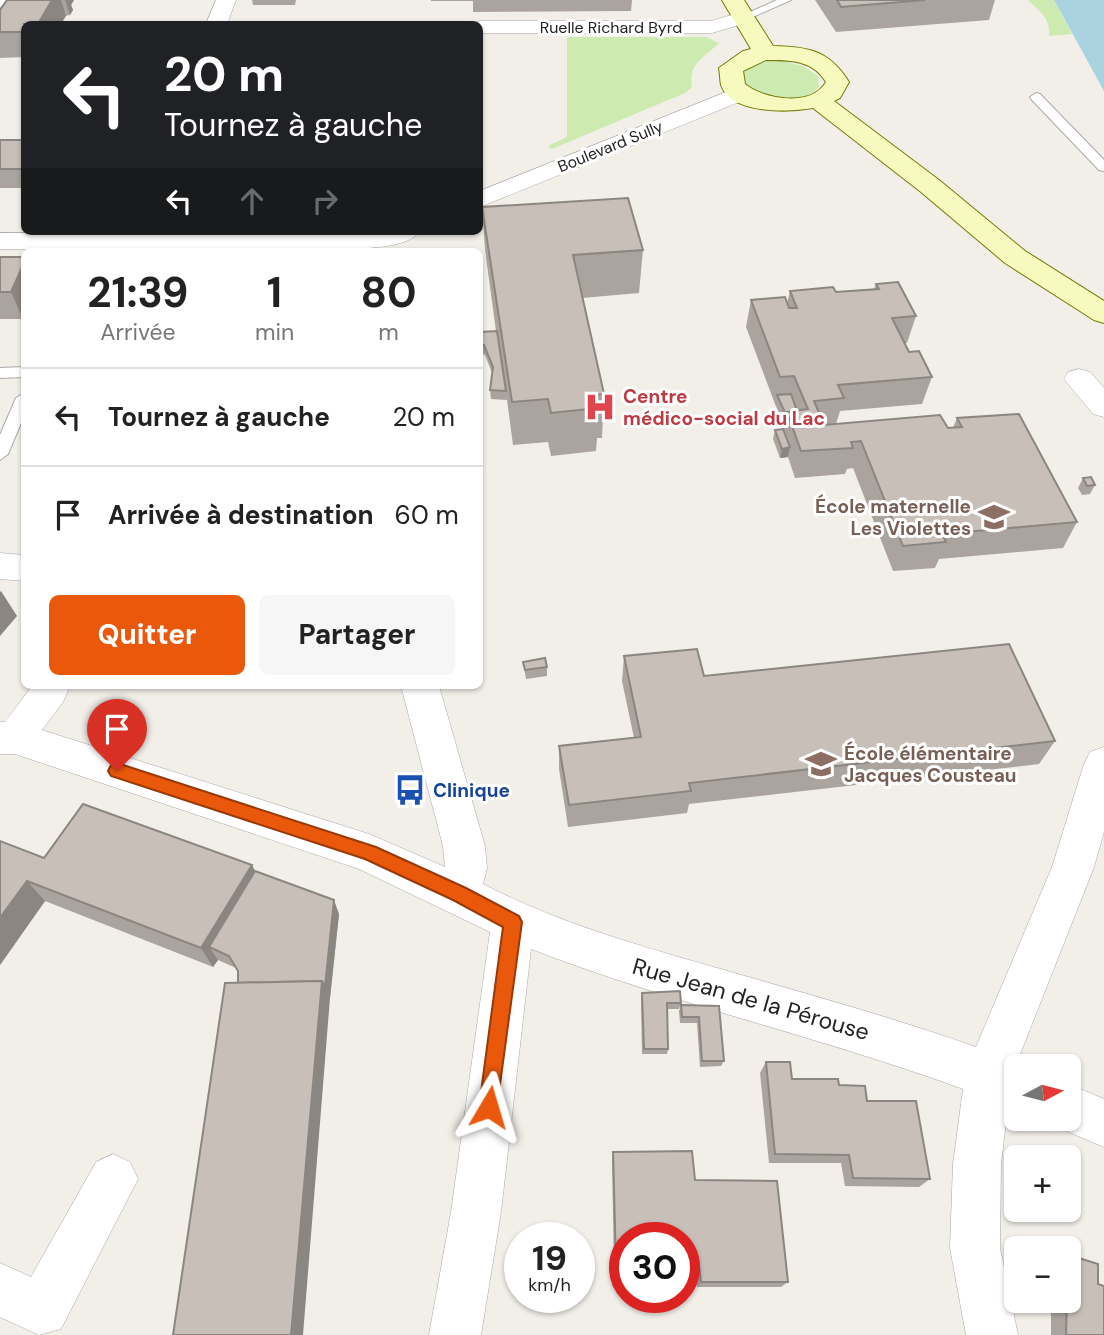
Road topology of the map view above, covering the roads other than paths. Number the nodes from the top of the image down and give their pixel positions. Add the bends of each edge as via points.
1 (226, 0) edge
2 (786, 0) edge
3 (738, 9) edge
4 (218, 21) edge
5 (483, 26) edge
6 (766, 53) junction
7 (741, 93) junction
8 (1037, 97) dead end
9 (819, 101) junction
10 (1104, 167) edge
11 (483, 199) edge
12 (394, 240) edge
13 (0, 241) edge
14 (135, 242) edge
15 (1104, 314) edge
16 (21, 372) edge
17 (0, 373) edge
18 (1079, 379) dead end
19 (21, 405) edge
20 (1104, 407) edge
21 (0, 454) edge
22 (0, 566) edge
23 (21, 568) edge
24 (50, 689) edge
25 (420, 689) edge
26 (8, 738) edge
27 (1104, 764) edge
28 (459, 894) junction
29 (513, 922) junction
30 (1003, 1079) edge
31 (1082, 1114) edge
32 (1104, 1123) edge
33 (113, 1179) dead end
34 (0, 1289) edge
35 (455, 1335) edge
36 (992, 1335) edge

1 - 4 street
2 - 3 lane
3 - 5 street, Ruelle Richard Byrd via 712,27
3 - 6 main road
6 - 7 main road via 731,68 732,85
6 - 9 main road via 802,56 829,68 836,86
7 - 9 main road via 787,106
7 - 11 street, Boulevard Sully
8 - 10 lane
9 - 15 main road via 1015,257
12 - 14 street
13 - 14 street
16 - 17 lane
18 - 20 street
19 - 21 lane
22 - 23 street
24 - 26 street
25 - 28 street via 464,845 466,868
26 - 28 street, Rue Jean de la Pérouse via 369,853
27 - 30 street
28 - 29 street, Rue Jean de la Pérouse
29 - 30 street, Rue Jean de la Pérouse via 605,957 900,1043
29 - 35 street via 476,1212
30 - 36 street via 977,1164 975,1248
31 - 32 street
33 - 34 street via 41,1310

